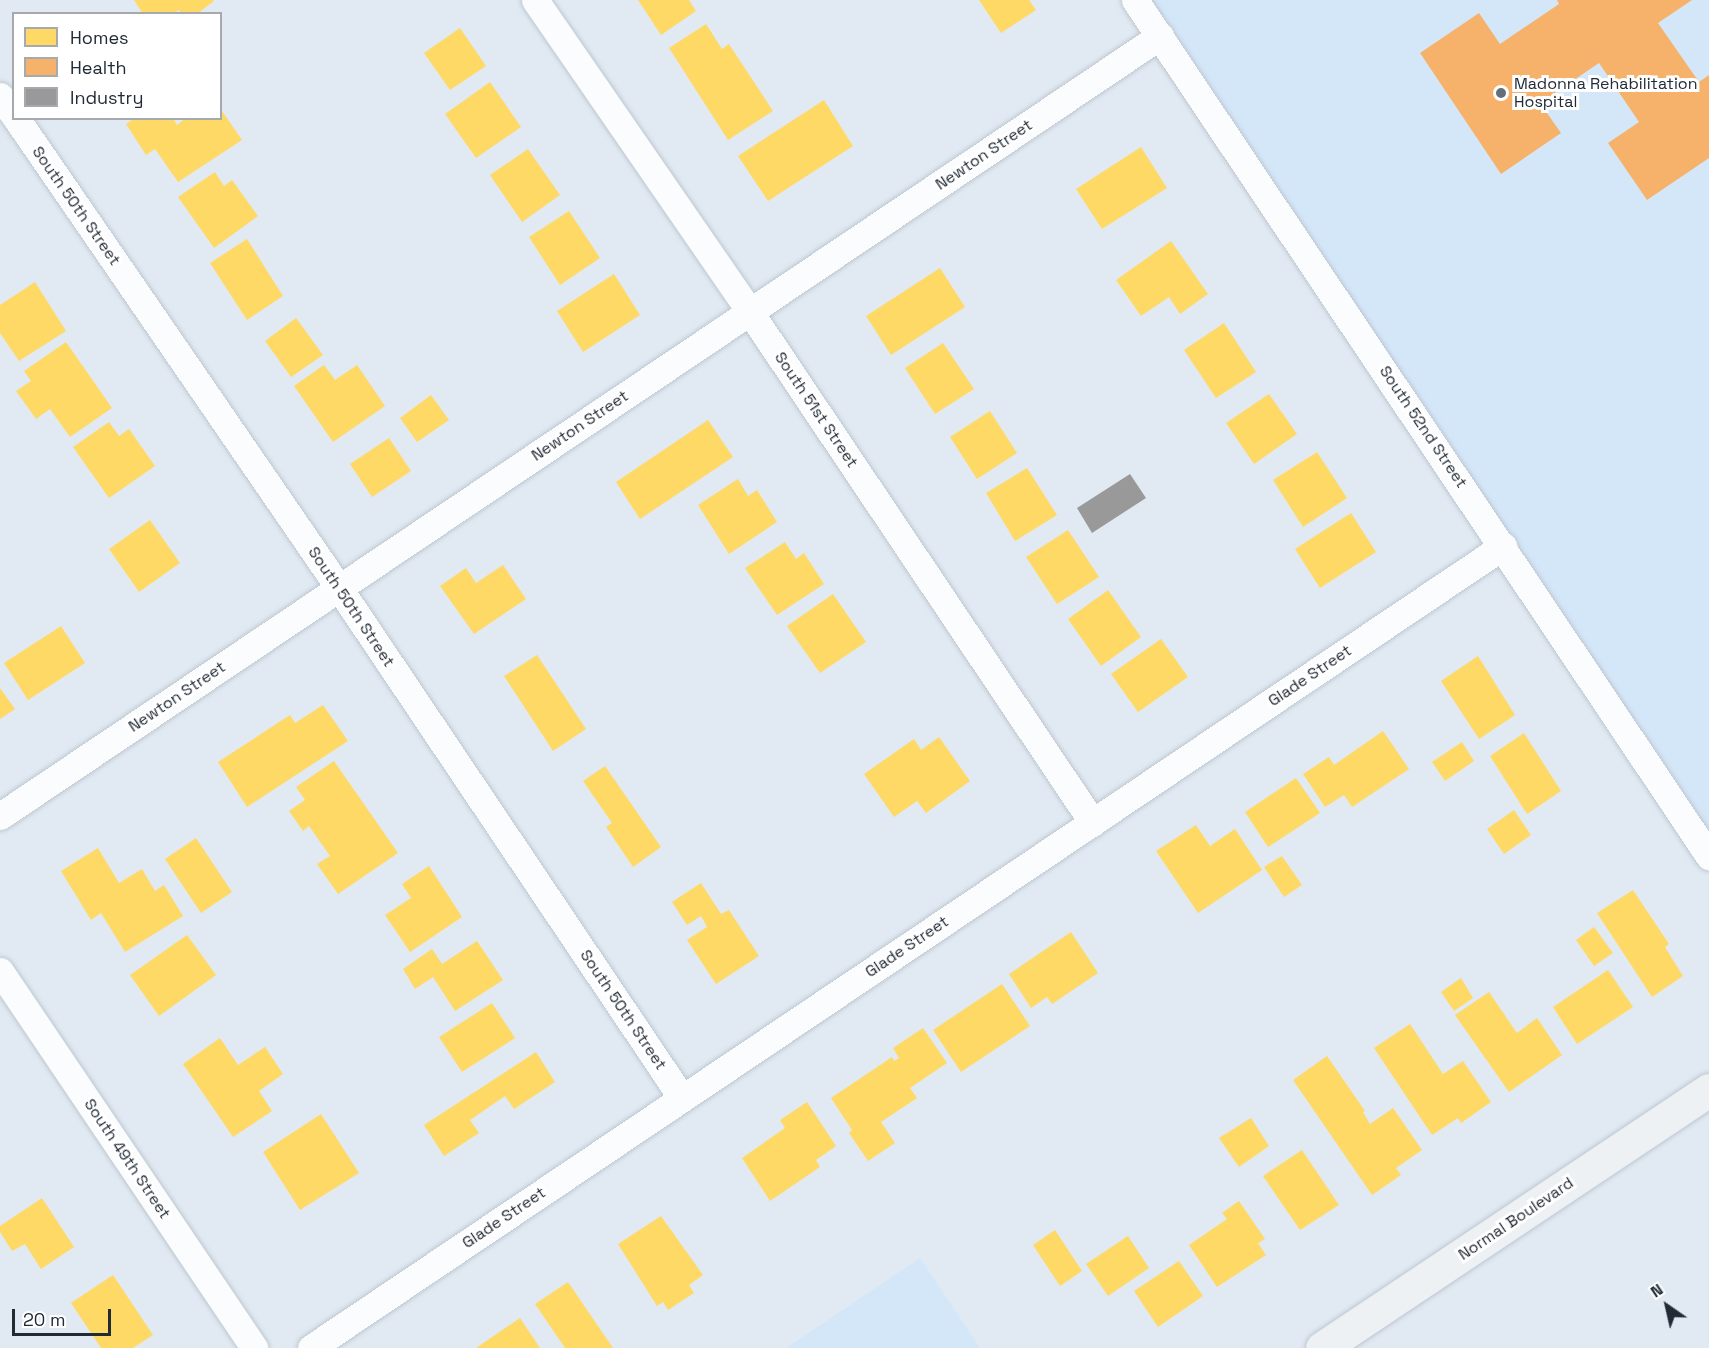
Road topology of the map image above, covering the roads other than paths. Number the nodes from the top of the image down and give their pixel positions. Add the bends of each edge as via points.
1 (535, 0) edge
2 (1135, 0) edge
3 (1160, 36) junction
4 (0, 96) edge
5 (12, 113) edge
6 (17, 120) edge
7 (750, 312) junction
8 (1503, 546) junction
9 (339, 588) junction
10 (0, 816) edge
11 (1093, 823) junction
12 (1709, 856) edge
13 (0, 971) edge
14 (1709, 1090) edge
15 (682, 1098) junction
16 (254, 1348) edge
17 (311, 1348) edge
18 (1322, 1348) edge

1 - 7 street, South 51st Street
2 - 3 street, South 52nd Street
3 - 7 street, Newton Street
3 - 8 street, South 52nd Street
4 - 5 street, South 50th Street
6 - 9 street, South 50th Street
7 - 9 street, Newton Street
7 - 11 street, South 51st Street
8 - 11 street, Glade Street
8 - 12 street, South 52nd Street
9 - 10 street, Newton Street
9 - 15 street, South 50th Street
11 - 15 street, Glade Street
13 - 16 street, South 49th Street
14 - 18 main road, Normal Boulevard
15 - 17 street, Glade Street

